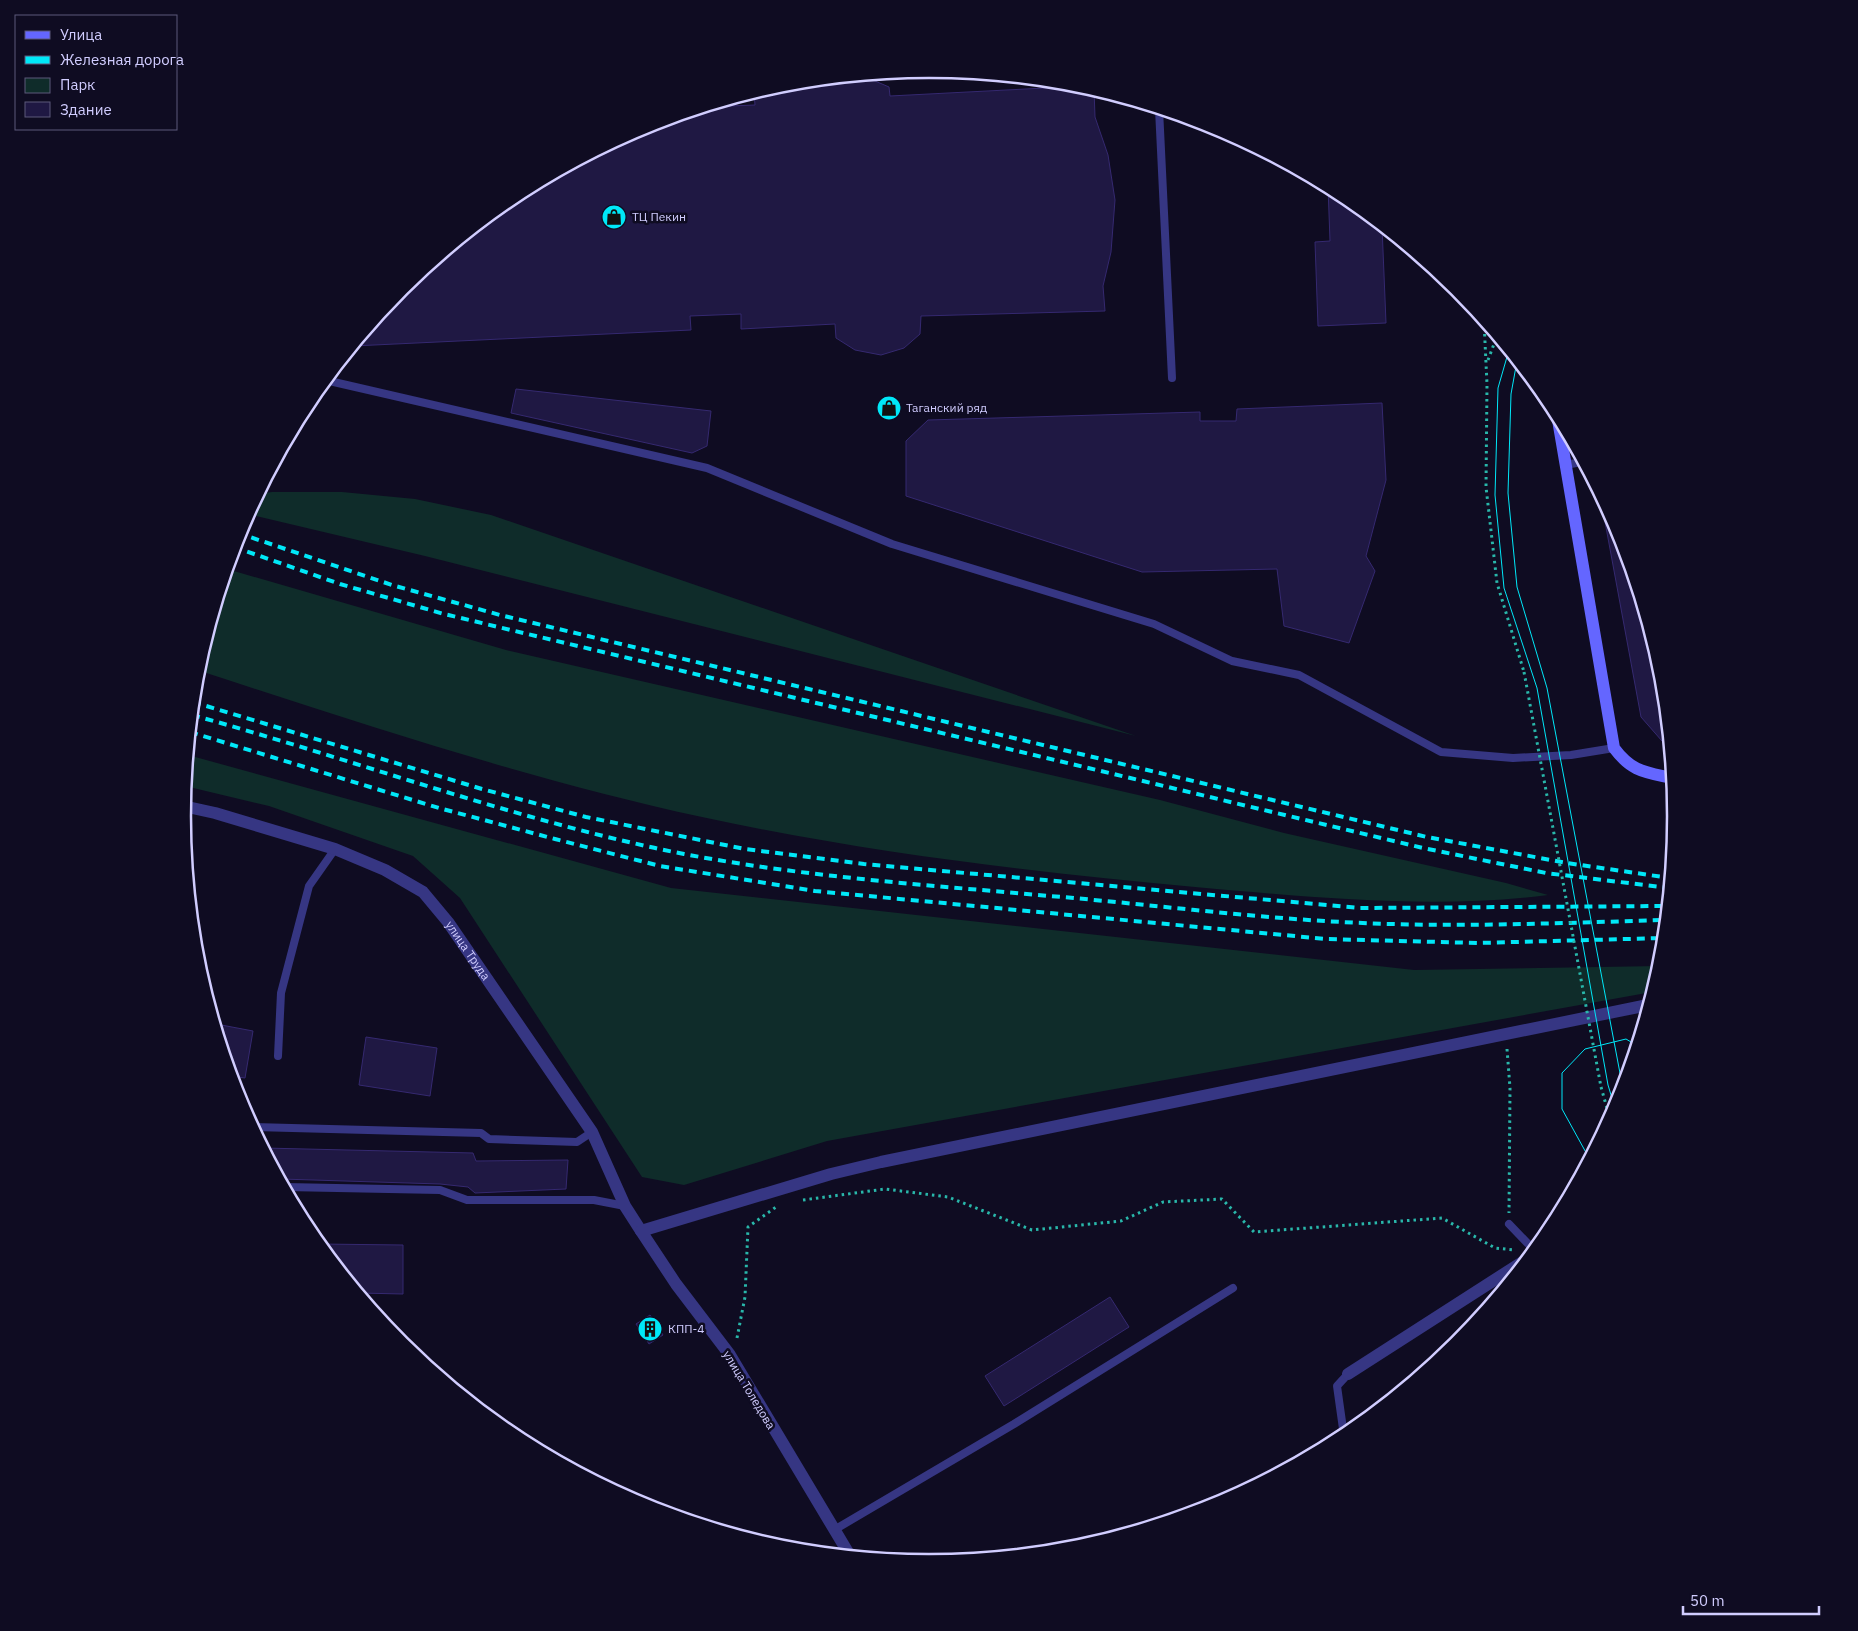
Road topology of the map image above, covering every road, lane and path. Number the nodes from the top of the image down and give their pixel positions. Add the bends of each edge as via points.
1 (1159, 115) edge
2 (1485, 330) edge
3 (1495, 342) edge
4 (1487, 363) junction
5 (1172, 378) dead end
6 (332, 382) edge
7 (1560, 434) edge
8 (1577, 463) edge
9 (1565, 465) junction
10 (1614, 748) junction
11 (1665, 777) edge
12 (191, 808) edge
13 (335, 849) junction
14 (1642, 1006) edge
15 (1506, 1033) junction
16 (278, 1056) dead end
17 (1607, 1108) edge
18 (260, 1127) edge
19 (592, 1132) junction
20 (292, 1187) edge
21 (800, 1200) dead end
22 (782, 1203) dead end
23 (625, 1206) junction
24 (1509, 1224) joint
25 (641, 1230) junction
26 (1529, 1245) edge
27 (1521, 1255) edge
28 (1518, 1259) edge
29 (1233, 1288) dead end
30 (730, 1355) junction
31 (1348, 1374) joint
32 (1342, 1427) edge
33 (834, 1530) junction
34 (845, 1548) edge

1 - 5 lane
2 - 4 path
3 - 4 path
4 - 17 path, bridge via 1486,487 1496,574 1524,672 1600,1087
6 - 10 lane via 706,468 892,544 1154,624 1232,660 1299,675 1441,752 1513,758 1571,755
7 - 9 main road
8 - 9 lane
9 - 10 main road
10 - 11 main road via 1626,764
12 - 13 street, улица Труда
13 - 16 lane via 309,886 281,993
13 - 19 street, улица Труда via 385,870 423,892 448,922
14 - 15 street
15 - 24 path via 1510,1088
15 - 25 street via 882,1162
18 - 19 lane via 481,1133 489,1139 577,1142
19 - 23 street, улица Труда
20 - 23 lane via 440,1190 467,1200 594,1200
21 - 27 path via 885,1189 948,1196 1032,1230 1121,1221 1163,1202 1222,1199 1254,1232 1442,1218 1495,1248
22 - 30 path via 748,1227 746,1297
23 - 25 street, улица Труда
24 - 26 lane
25 - 30 street, улица Толедова via 676,1284
28 - 31 street
29 - 33 lane via 1014,1424
30 - 33 street, улица Толедова
31 - 32 lane via 1336,1386
33 - 34 street, улица Толедова

